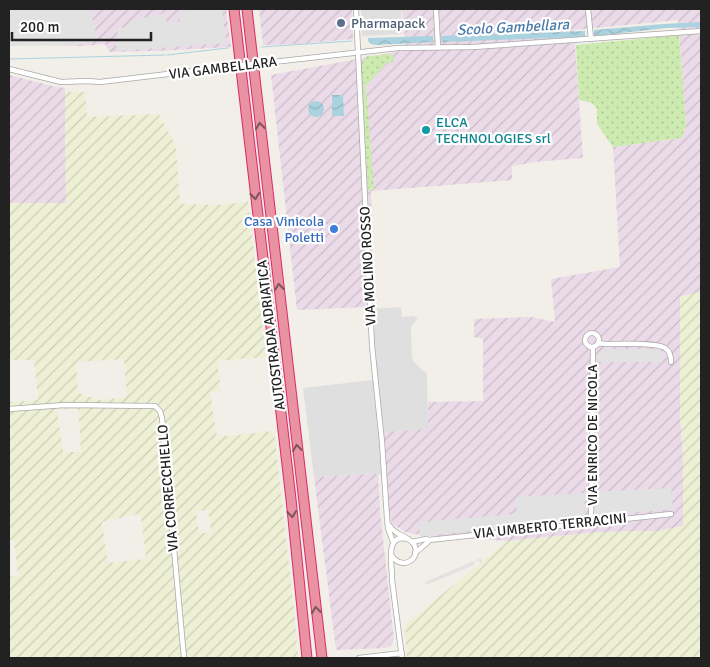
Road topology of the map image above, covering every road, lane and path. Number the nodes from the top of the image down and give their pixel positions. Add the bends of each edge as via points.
1 (234, 9) edge
2 (247, 9) edge
3 (356, 9) edge
4 (436, 9) edge
5 (588, 9) edge
6 (701, 31) edge
7 (591, 39) junction
8 (438, 47) junction
9 (357, 52) junction
10 (9, 70) edge
11 (598, 343) junction
12 (593, 347) junction
13 (671, 362) dead end
14 (9, 409) edge
15 (671, 514) dead end
16 (591, 522) junction
17 (388, 524) junction
18 (429, 540) junction
19 (410, 541) junction
20 (393, 542) junction
21 (415, 553) junction
22 (391, 554) junction
23 (404, 563) junction
24 (392, 572) junction
25 (402, 656) edge
26 (184, 658) edge
27 (307, 658) edge
28 (322, 658) edge
29 (358, 658) edge

1 -> 27 highway, AUTOSTRADA ADRIATICA
28 -> 2 highway, AUTOSTRADA ADRIATICA
3 - 9 street, VIA MOLINO ROSSO
4 - 8 street
5 - 7 street
6 - 7 street, VIA GAMBELLARA
7 - 8 street, VIA GAMBELLARA
8 - 9 street, VIA GAMBELLARA
9 - 10 street, VIA GAMBELLARA, bridge via 100,82 61,82
9 - 17 street, VIA MOLINO ROSSO via 372,346
11 - 12 street, VIA ENRICO DE NICOLA
11 - 12 street, VIA ENRICO DE NICOLA via 595,334 587,335 586,343
11 - 13 street, VIA ENRICO DE NICOLA via 664,347 671,356
12 - 16 street, VIA ENRICO DE NICOLA
14 - 26 street, VIA CORRECCHIELLO via 65,405 155,406 160,411
15 - 16 street, VIA UMBERTO TERRACINI
16 - 18 street, VIA UMBERTO TERRACINI
17 - 19 street
17 - 20 street, VIA MOLINO ROSSO
18 - 19 street, VIA UMBERTO TERRACINI
18 - 21 street
19 - 20 street via 400,538
19 - 21 street
20 - 22 street
21 - 23 street via 412,560
22 - 23 street via 396,561
22 - 24 street
23 - 24 street
24 - 25 street
25 - 29 street

